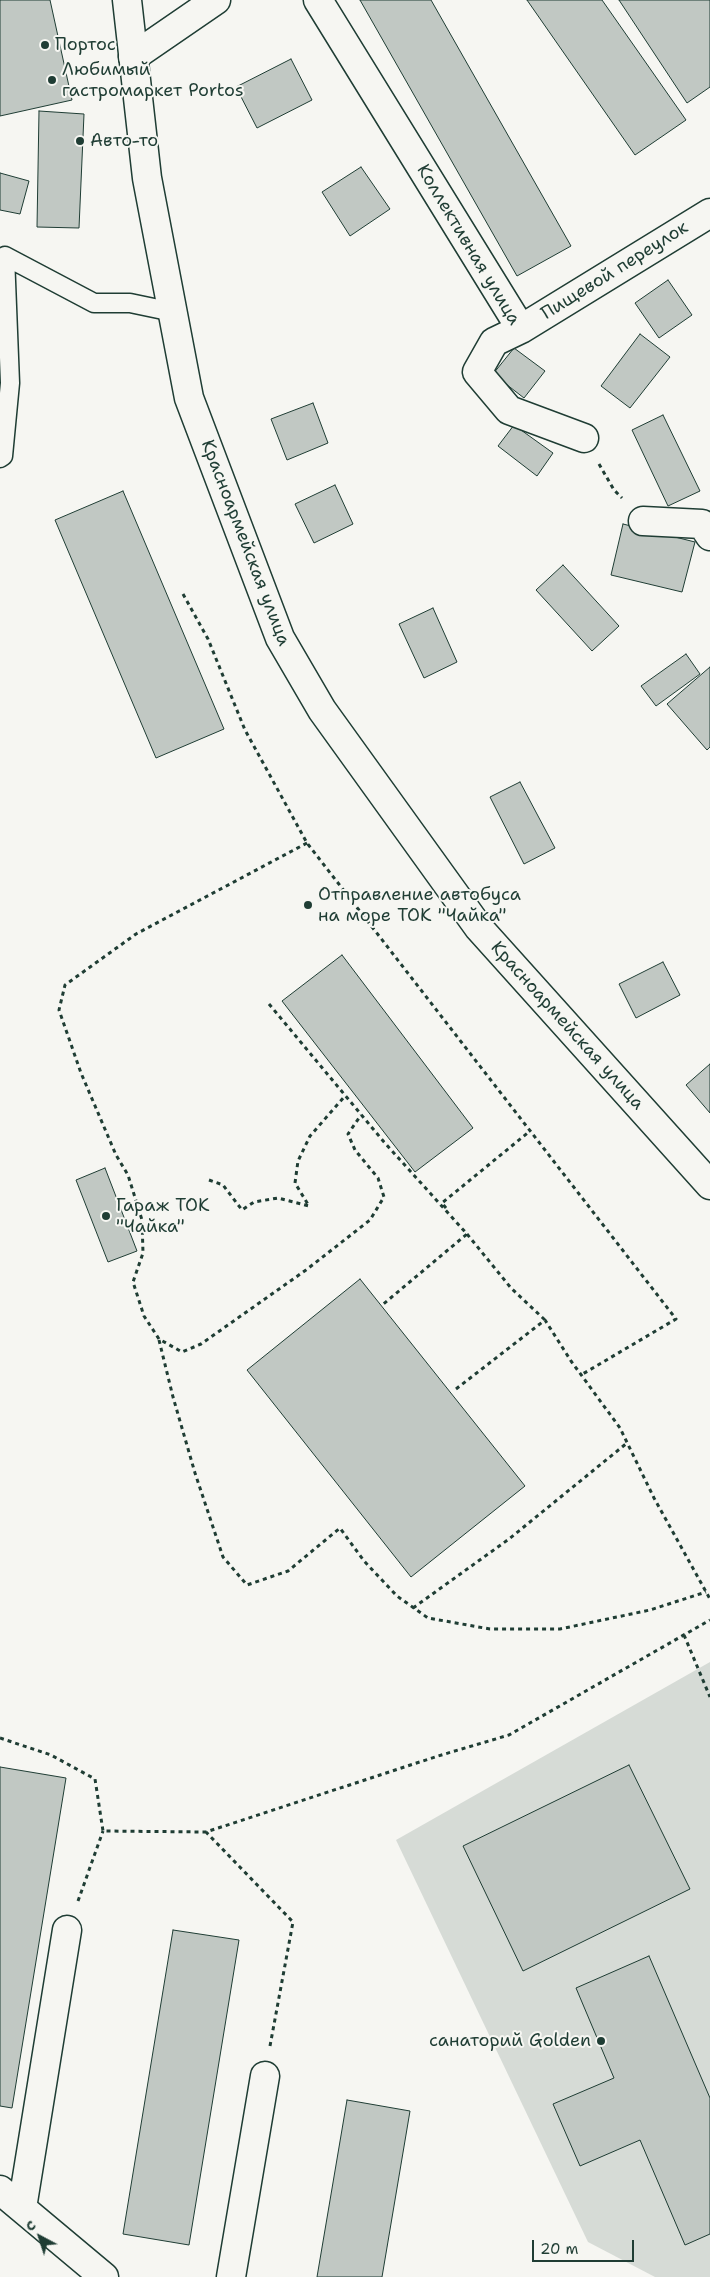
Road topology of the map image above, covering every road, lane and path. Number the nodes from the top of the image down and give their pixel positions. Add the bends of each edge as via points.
1 (126, 0) edge
2 (216, 0) edge
3 (318, 0) edge
4 (133, 57) junction
5 (710, 212) edge
6 (173, 312) junction
7 (521, 329) junction
8 (584, 438) joint
9 (0, 458) edge
10 (643, 520) joint
11 (710, 536) edge
12 (183, 594) dead end
13 (307, 843) junction
14 (269, 1004) dead end
15 (345, 1096) junction
16 (361, 1115) junction
17 (530, 1131) junction
18 (209, 1180) dead end
19 (710, 1185) edge
20 (468, 1234) junction
21 (381, 1306) dead end
22 (545, 1320) junction
23 (159, 1339) junction
24 (581, 1375) junction
25 (456, 1388) dead end
26 (627, 1443) junction
27 (706, 1592) junction
28 (710, 1599) edge
29 (413, 1608) junction
30 (710, 1620) edge
31 (684, 1635) junction
32 (710, 1697) edge
33 (0, 1738) edge
34 (103, 1831) junction
35 (206, 1832) junction
36 (68, 1930) joint
37 (265, 2076) joint
38 (0, 2190) edge
39 (22, 2208) junction
40 (104, 2277) edge
41 (231, 2277) edge

1 - 4 street, Красноармейская улица
2 - 4 street
3 - 7 street, Коллективная улица
4 - 6 street, Красноармейская улица via 147,178
5 - 7 street, Пищевой переулок
6 - 9 lane via 130,303 94,303 5,256 10,382 3,456
6 - 19 street, Красноармейская улица via 189,398 280,638 322,710 479,928
7 - 8 street, Коллективная улица via 494,342 477,372 509,410
8 - 10 path via 614,490
10 - 11 street via 702,524
12 - 13 path via 208,640 244,730
13 - 17 path
13 - 23 path via 136,934 65,985 59,1010 81,1073 116,1155 128,1175 142,1220 143,1253 134,1282 144,1316
14 - 15 path
15 - 16 path
15 - 18 path via 310,1136 298,1161 295,1184 309,1206 278,1198 254,1202 242,1210 223,1185
16 - 20 path
16 - 23 path via 348,1134 355,1150 378,1178 384,1197 370,1220 201,1344 182,1352
17 - 20 path via 442,1203
17 - 24 path via 676,1319
20 - 21 path
20 - 22 path via 511,1288
22 - 24 path
22 - 25 path
23 - 29 path via 192,1464 223,1557 247,1585 288,1571 340,1528 364,1561 396,1596
24 - 26 path via 620,1428
26 - 27 path
26 - 29 path via 509,1539
27 - 28 path
27 - 29 path via 650,1610 560,1628 490,1630 428,1618
30 - 31 path
31 - 32 path
31 - 35 path via 509,1735
33 - 34 path via 52,1755 95,1779
34 - 35 path
34 - 36 path
35 - 37 path via 293,1922
36 - 39 street
37 - 41 street
38 - 39 street
39 - 40 street

